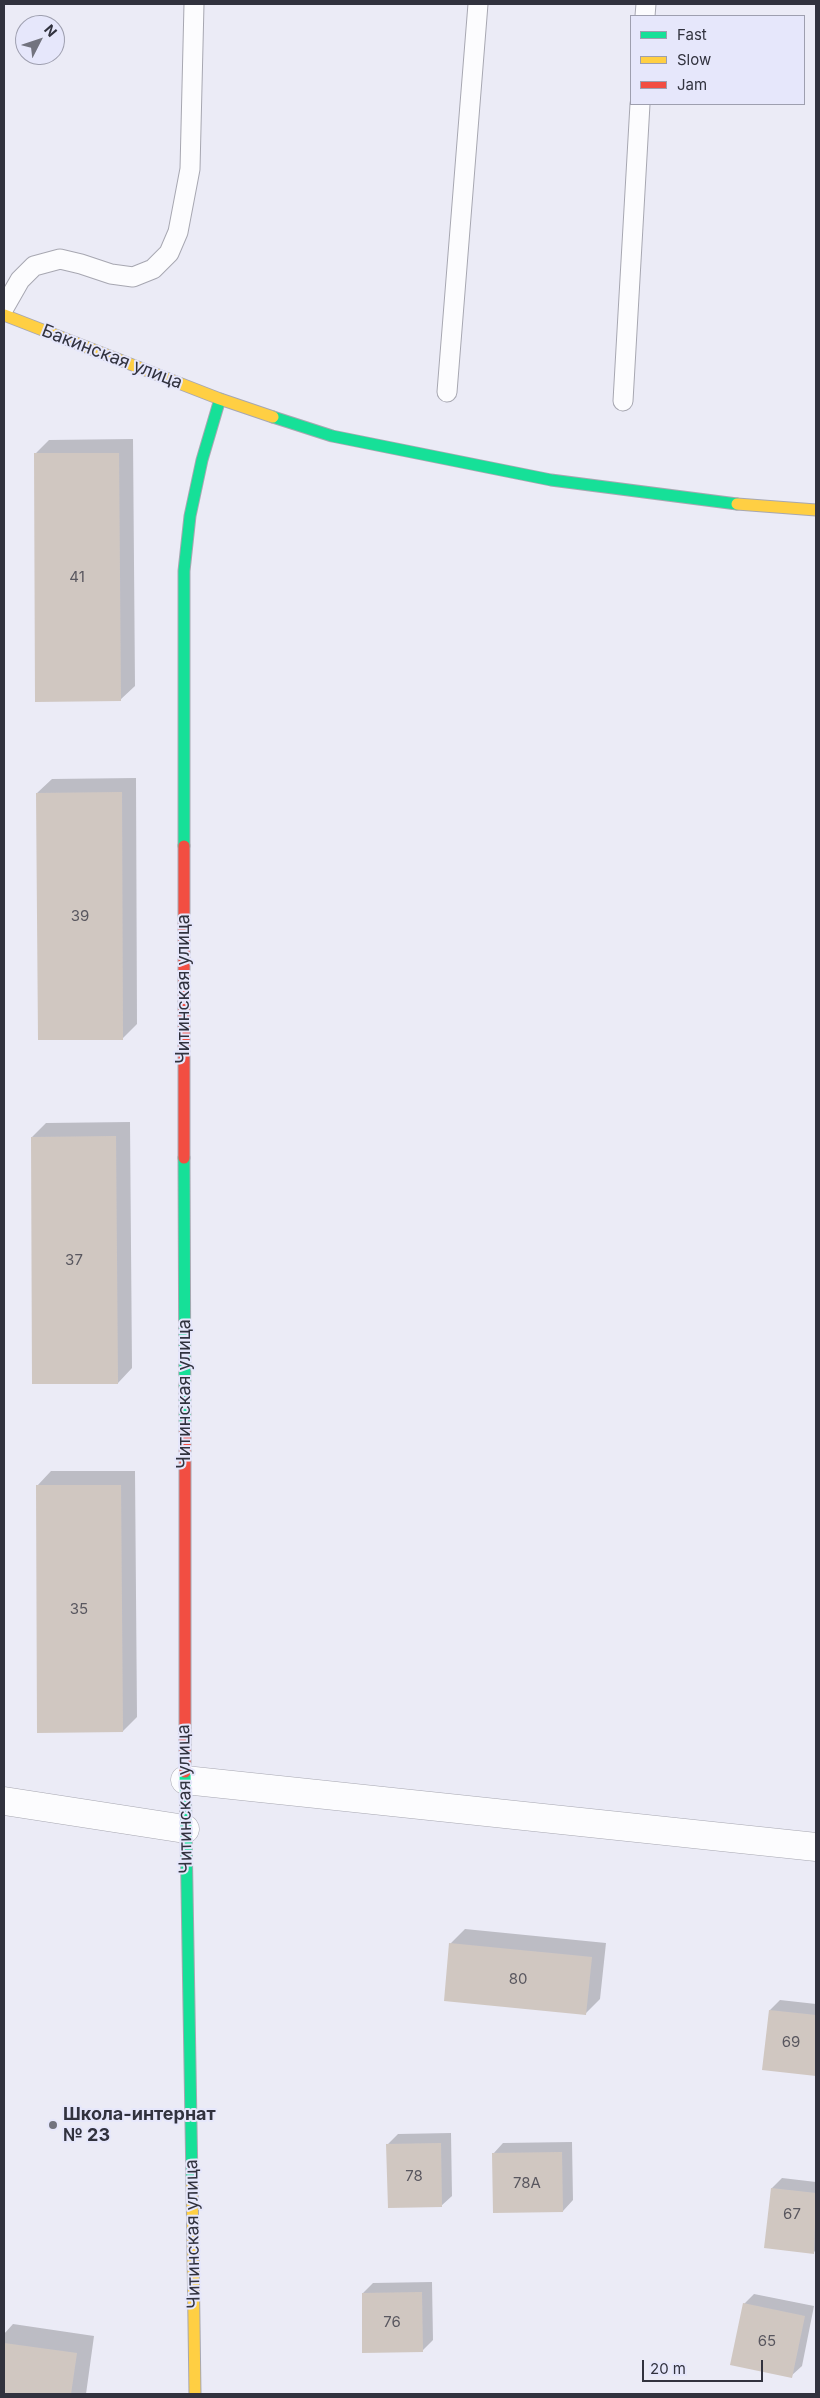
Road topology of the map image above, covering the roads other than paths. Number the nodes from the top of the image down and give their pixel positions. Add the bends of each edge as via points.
1 (194, 4) edge
2 (478, 4) edge
3 (640, 105) edge
4 (4, 308) edge
5 (4, 315) edge
6 (447, 392) dead end
7 (220, 399) junction
8 (623, 401) dead end
9 (816, 510) edge
10 (185, 1780) junction
11 (4, 1801) edge
12 (185, 1829) junction
13 (816, 1847) edge
14 (195, 2394) edge

1 - 4 lane via 190,169 178,232 169,252 153,269 133,277 110,274 60,259 34,266 20,280
2 - 6 lane
3 - 8 lane
5 - 7 street, Бакинская улица
7 - 9 street, Бакинская улица via 332,436 551,480 735,504
7 - 10 street, Читинская улица via 190,516 184,571
10 - 12 street, Читинская улица
10 - 13 street
11 - 12 street
12 - 14 street, Читинская улица

